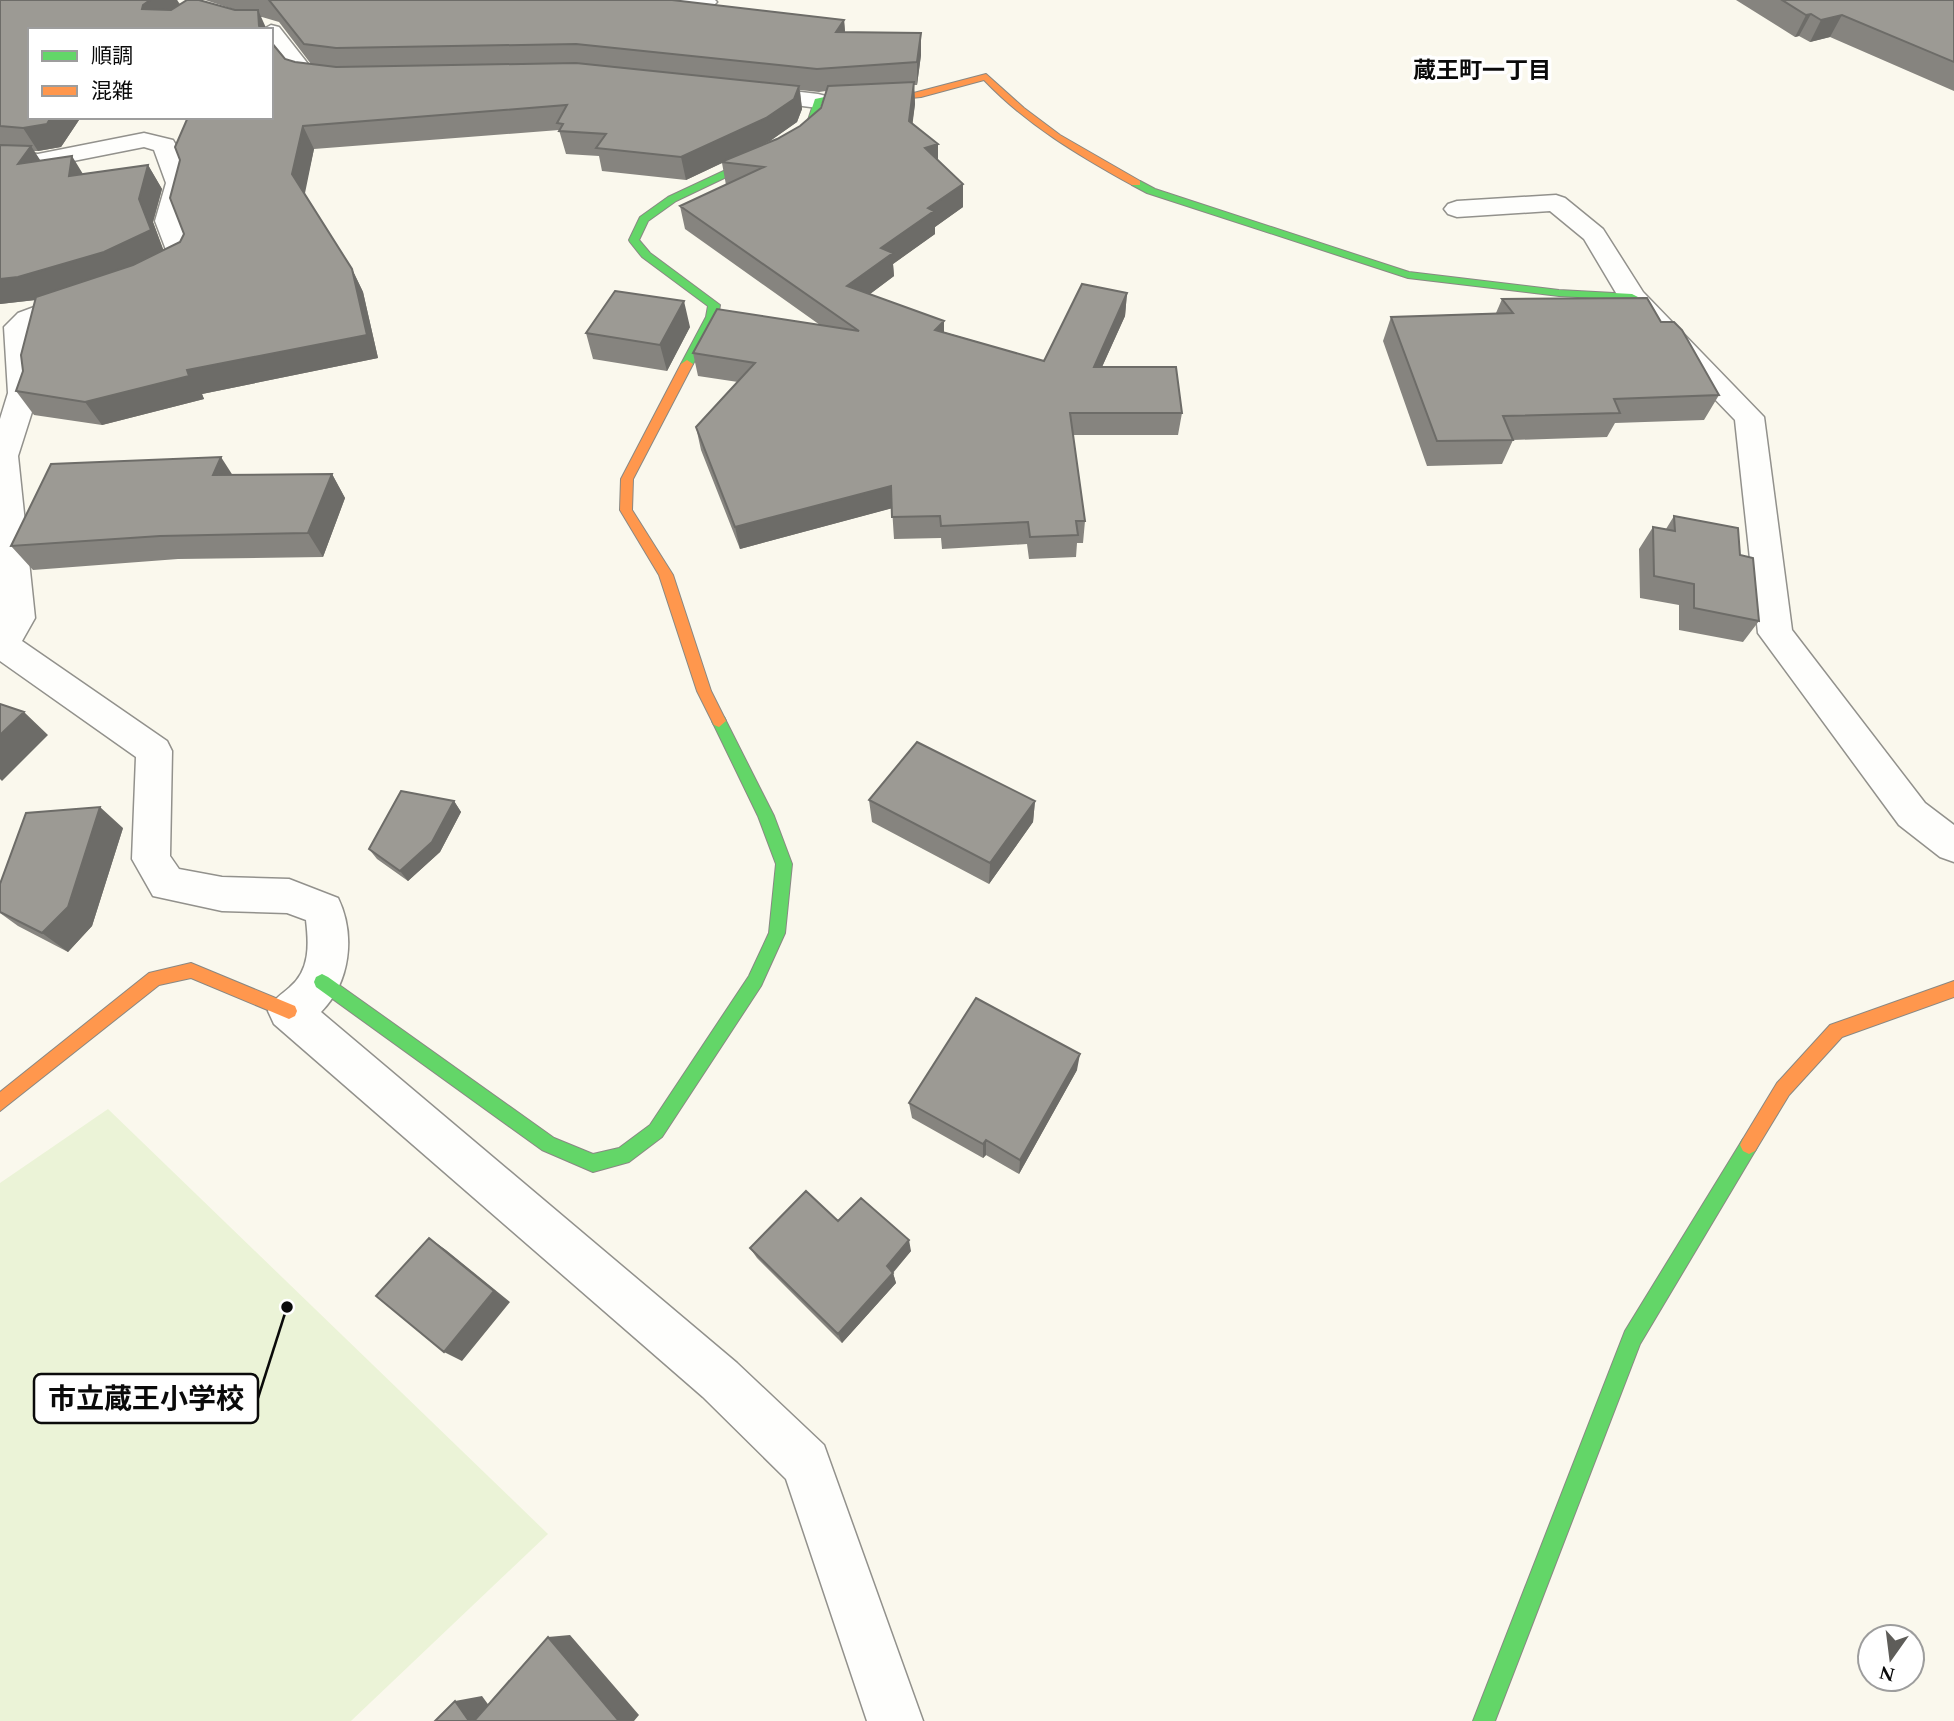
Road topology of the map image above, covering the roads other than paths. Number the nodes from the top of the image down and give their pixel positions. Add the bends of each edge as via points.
1 (640, 0) edge
2 (706, 2) edge
3 (247, 23) edge
4 (261, 28) edge
5 (273, 35) edge
6 (358, 80) edge
7 (721, 90) edge
8 (818, 100) junction
9 (0, 158) edge
10 (1457, 209) dead end
11 (126, 284) edge
12 (99, 292) edge
13 (1632, 296) junction
14 (0, 317) edge
15 (28, 319) junction
16 (2, 643) edge
17 (1954, 846) edge
18 (1954, 989) edge
19 (306, 996) junction
20 (0, 1103) edge
21 (895, 1721) edge
22 (1485, 1721) edge

1 - 2 street
3 - 4 street
5 - 6 street via 305,75
7 - 8 street
8 - 13 street via 925,94 968,77 986,77 1013,106 1065,145 1151,191 1408,275 1559,293
8 - 19 street via 810,127 780,148 672,200 644,219 634,240 646,255 714,305 712,317 627,479 626,510 666,575 704,691 766,816 784,864 776,933 755,981 656,1131 623,1156 593,1163 548,1144
9 - 11 street via 38,161 94,140 144,140 164,145 178,183 168,221 182,258
10 - 13 street via 1556,203 1594,234
12 - 15 street
13 - 17 street via 1749,417 1775,634 1912,814
14 - 15 street
15 - 16 street via 18,327 23,393 3,456 18,618
16 - 19 street via 154,751 151,859 167,884 222,894 289,896 324,910 330,942
18 - 22 street via 1836,1031 1783,1089 1632,1338
19 - 20 street via 191,970 155,978
19 - 21 street via 806,1463

